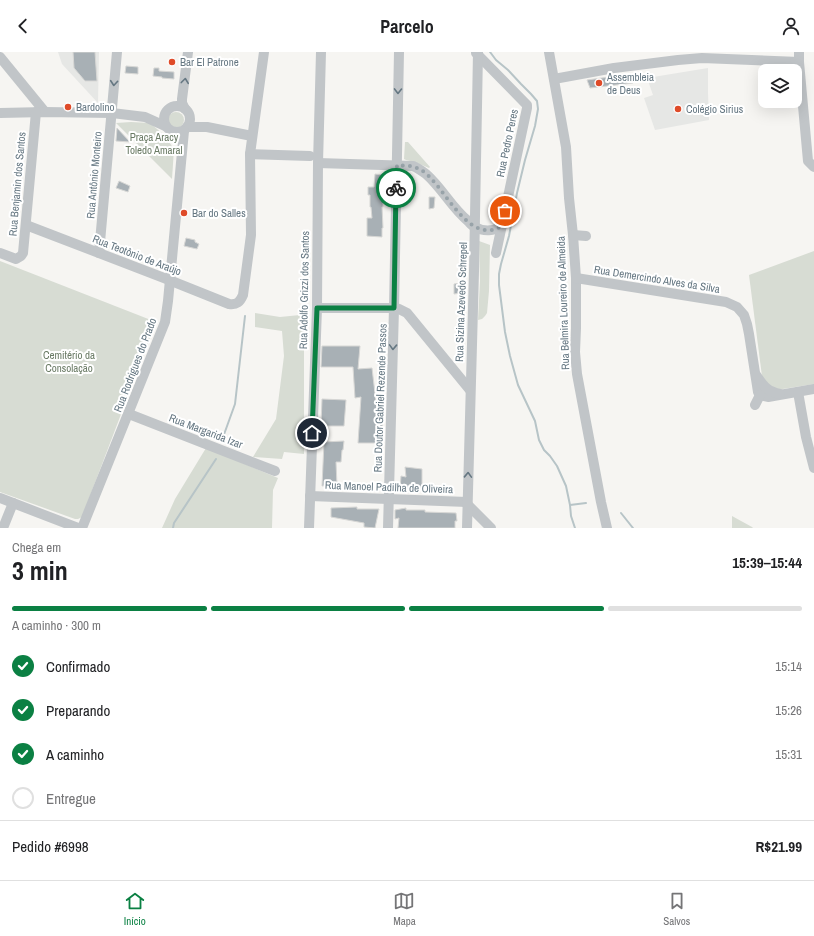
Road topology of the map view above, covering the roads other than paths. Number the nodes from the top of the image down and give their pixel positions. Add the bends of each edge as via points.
1 (117, 52) edge
2 (188, 52) edge
3 (264, 52) edge
4 (320, 52) edge
5 (399, 52) edge
6 (549, 52) edge
7 (477, 53) edge
8 (0, 57) edge
9 (799, 57) edge
10 (554, 79) junction
11 (166, 111) junction
12 (41, 112) junction
13 (0, 113) edge
14 (112, 114) junction
15 (145, 117) junction
16 (186, 121) junction
17 (167, 128) junction
18 (252, 136) junction
19 (181, 154) junction
20 (250, 154) junction
21 (310, 156) dead end
22 (318, 163) junction
23 (397, 165) junction
24 (814, 167) edge
25 (26, 225) junction
26 (502, 226) junction
27 (475, 227) junction
28 (573, 234) junction
29 (586, 236) dead end
30 (0, 253) edge
31 (99, 253) junction
32 (496, 253) dead end
33 (576, 278) junction
34 (170, 280) junction
35 (317, 308) junction
36 (394, 308) junction
37 (471, 366) junction
38 (455, 372) junction
39 (754, 372) junction
40 (814, 389) edge
41 (470, 390) junction
42 (798, 392) junction
43 (780, 394) junction
44 (129, 414) junction
45 (814, 468) edge
46 (275, 471) dead end
47 (310, 496) junction
48 (0, 498) edge
49 (388, 499) junction
50 (13, 503) junction
51 (467, 503) junction
52 (479, 517) junction
53 (467, 525) edge
54 (3, 528) edge
55 (78, 528) edge
56 (82, 528) edge
57 (309, 528) edge
58 (388, 528) edge
59 (491, 528) edge
60 (607, 528) edge

1 -> 14 street, Rua Antônio Monteiro
16 -> 2 street, Rua Rodrigues do Prado via 182,99
3 - 18 street
4 - 22 street, Rua Adolfo Grizzi dos Santos
5 -> 23 street, Rua Doutor Gabriel Rezende Passos
6 - 10 street, Rua Belmira Loureiro de Almeida
7 - 26 street, Rua Pedro Peres via 527,105
7 - 27 street, Rua Sizina Azevedo Schrepel
8 - 12 street
9 - 10 street via 678,60
9 - 24 street via 808,161
10 - 28 street, Rua Belmira Loureiro de Almeida via 566,119
11 - 15 street
11 - 16 street via 180,106
11 - 17 street via 163,121
12 - 13 street
12 - 14 street
12 - 25 street, Rua Benjamin dos Santos
14 - 15 street
14 - 31 street, Rua Antônio Monteiro
15 - 17 street
16 - 17 street via 179,132
16 - 18 street
16 - 19 street, Rua Rodrigues do Prado
17 - 19 street
18 - 20 street
19 - 34 street, Rua Rodrigues do Prado
20 - 21 street
20 - 34 street, Rua Teotônio de Araújo via 251,234 241,300 234,305 229,304
22 - 23 street
22 - 35 street, Rua Adolfo Grizzi dos Santos
23 - 27 street via 413,166 422,170
23 - 36 street, Rua Doutor Gabriel Rezende Passos
25 - 30 street, Rua Benjamin dos Santos via 21,256 16,258
25 - 31 street, Rua Teotônio de Araújo
26 - 27 street via 496,230
26 - 32 street, Rua Pedro Peres
27 - 37 street, Rua Sizina Azevedo Schrepel
28 - 29 street
28 - 33 street, Rua Belmira Loureiro de Almeida
31 - 34 street, Rua Teotônio de Araújo
33 - 39 street, Rua Demercindo Alves da Silva via 726,302 737,307 747,324
33 - 60 street, Rua Belmira Loureiro de Almeida via 577,374
34 - 44 street, Rua Rodrigues do Prado via 165,322
35 - 36 street
35 - 47 street, Rua Adolfo Grizzi dos Santos
36 - 38 street via 407,313
36 -> 49 street, Rua Doutor Gabriel Rezende Passos
37 - 38 street via 467,374
37 - 41 street, Rua Sizina Azevedo Schrepel
38 - 41 street
39 - 43 street, Rua Demercindo Alves da Silva via 764,388
39 - 43 street, Rua Demercindo Alves da Silva via 760,401
40 - 42 street
51 -> 41 street, Rua Sizina Azevedo Schrepel
42 - 43 street
42 - 45 street
44 - 46 street, Rua Margarida Izar
44 - 56 street, Rua Rodrigues do Prado
47 - 49 street, Rua Manoel Padilha de Oliveira
47 - 57 street, Rua Adolfo Grizzi dos Santos
48 - 50 street
49 - 51 street, Rua Manoel Padilha de Oliveira
49 - 58 street, Rua Doutor Gabriel Rezende Passos
50 - 54 street
50 - 55 street
51 - 52 street
51 - 53 street, Rua Sizina Azevedo Schrepel
52 - 53 street via 469,517
52 - 59 street

